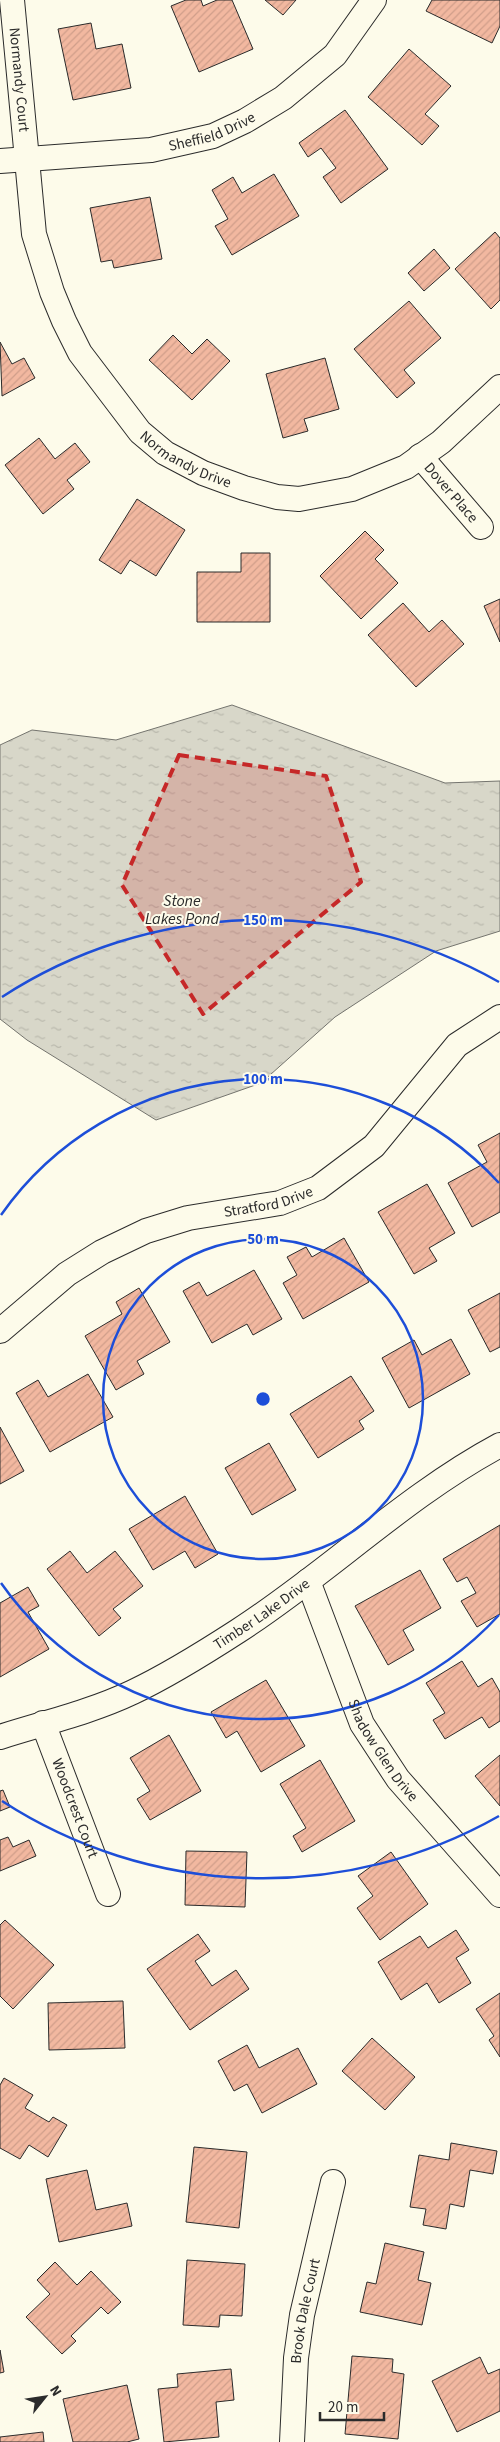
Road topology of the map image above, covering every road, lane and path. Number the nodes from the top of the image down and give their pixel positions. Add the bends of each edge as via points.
1 (12, 0) edge
2 (374, 0) edge
3 (26, 159) junction
4 (0, 161) edge
5 (500, 387) edge
6 (420, 456) junction
7 (481, 527) dead end
8 (500, 1017) edge
9 (0, 1331) edge
10 (500, 1445) edge
11 (308, 1580) junction
12 (43, 1723) junction
13 (0, 1737) edge
14 (108, 1894) dead end
15 (500, 1895) edge
16 (334, 2182) dead end
17 (292, 2442) edge

1 - 3 street, Normandy Court
2 - 3 street, Sheffield Drive via 335,55 283,98 213,136 151,150
3 - 4 street, Sheffield Drive
3 - 6 street, Normandy Drive via 34,234 64,322 80,352 140,432 165,453 203,474 244,488 277,497 299,498 352,489 406,467
5 - 6 street, Normandy Drive via 441,442
6 - 7 street, Dover Place
8 - 9 street, Stratford Drive via 457,1045 374,1146 318,1188 280,1203 188,1218 146,1231 102,1252 67,1274
10 - 11 street, Timber Lake Drive via 419,1495
11 - 12 street, Timber Lake Drive via 239,1631 181,1666 132,1692 80,1713
11 - 15 street, Shadow Glen Drive via 362,1724 398,1779
12 - 13 street, Timber Lake Drive
12 - 14 street, Woodcrest Court
16 - 17 street, Brook Dale Court via 302,2315 296,2358

